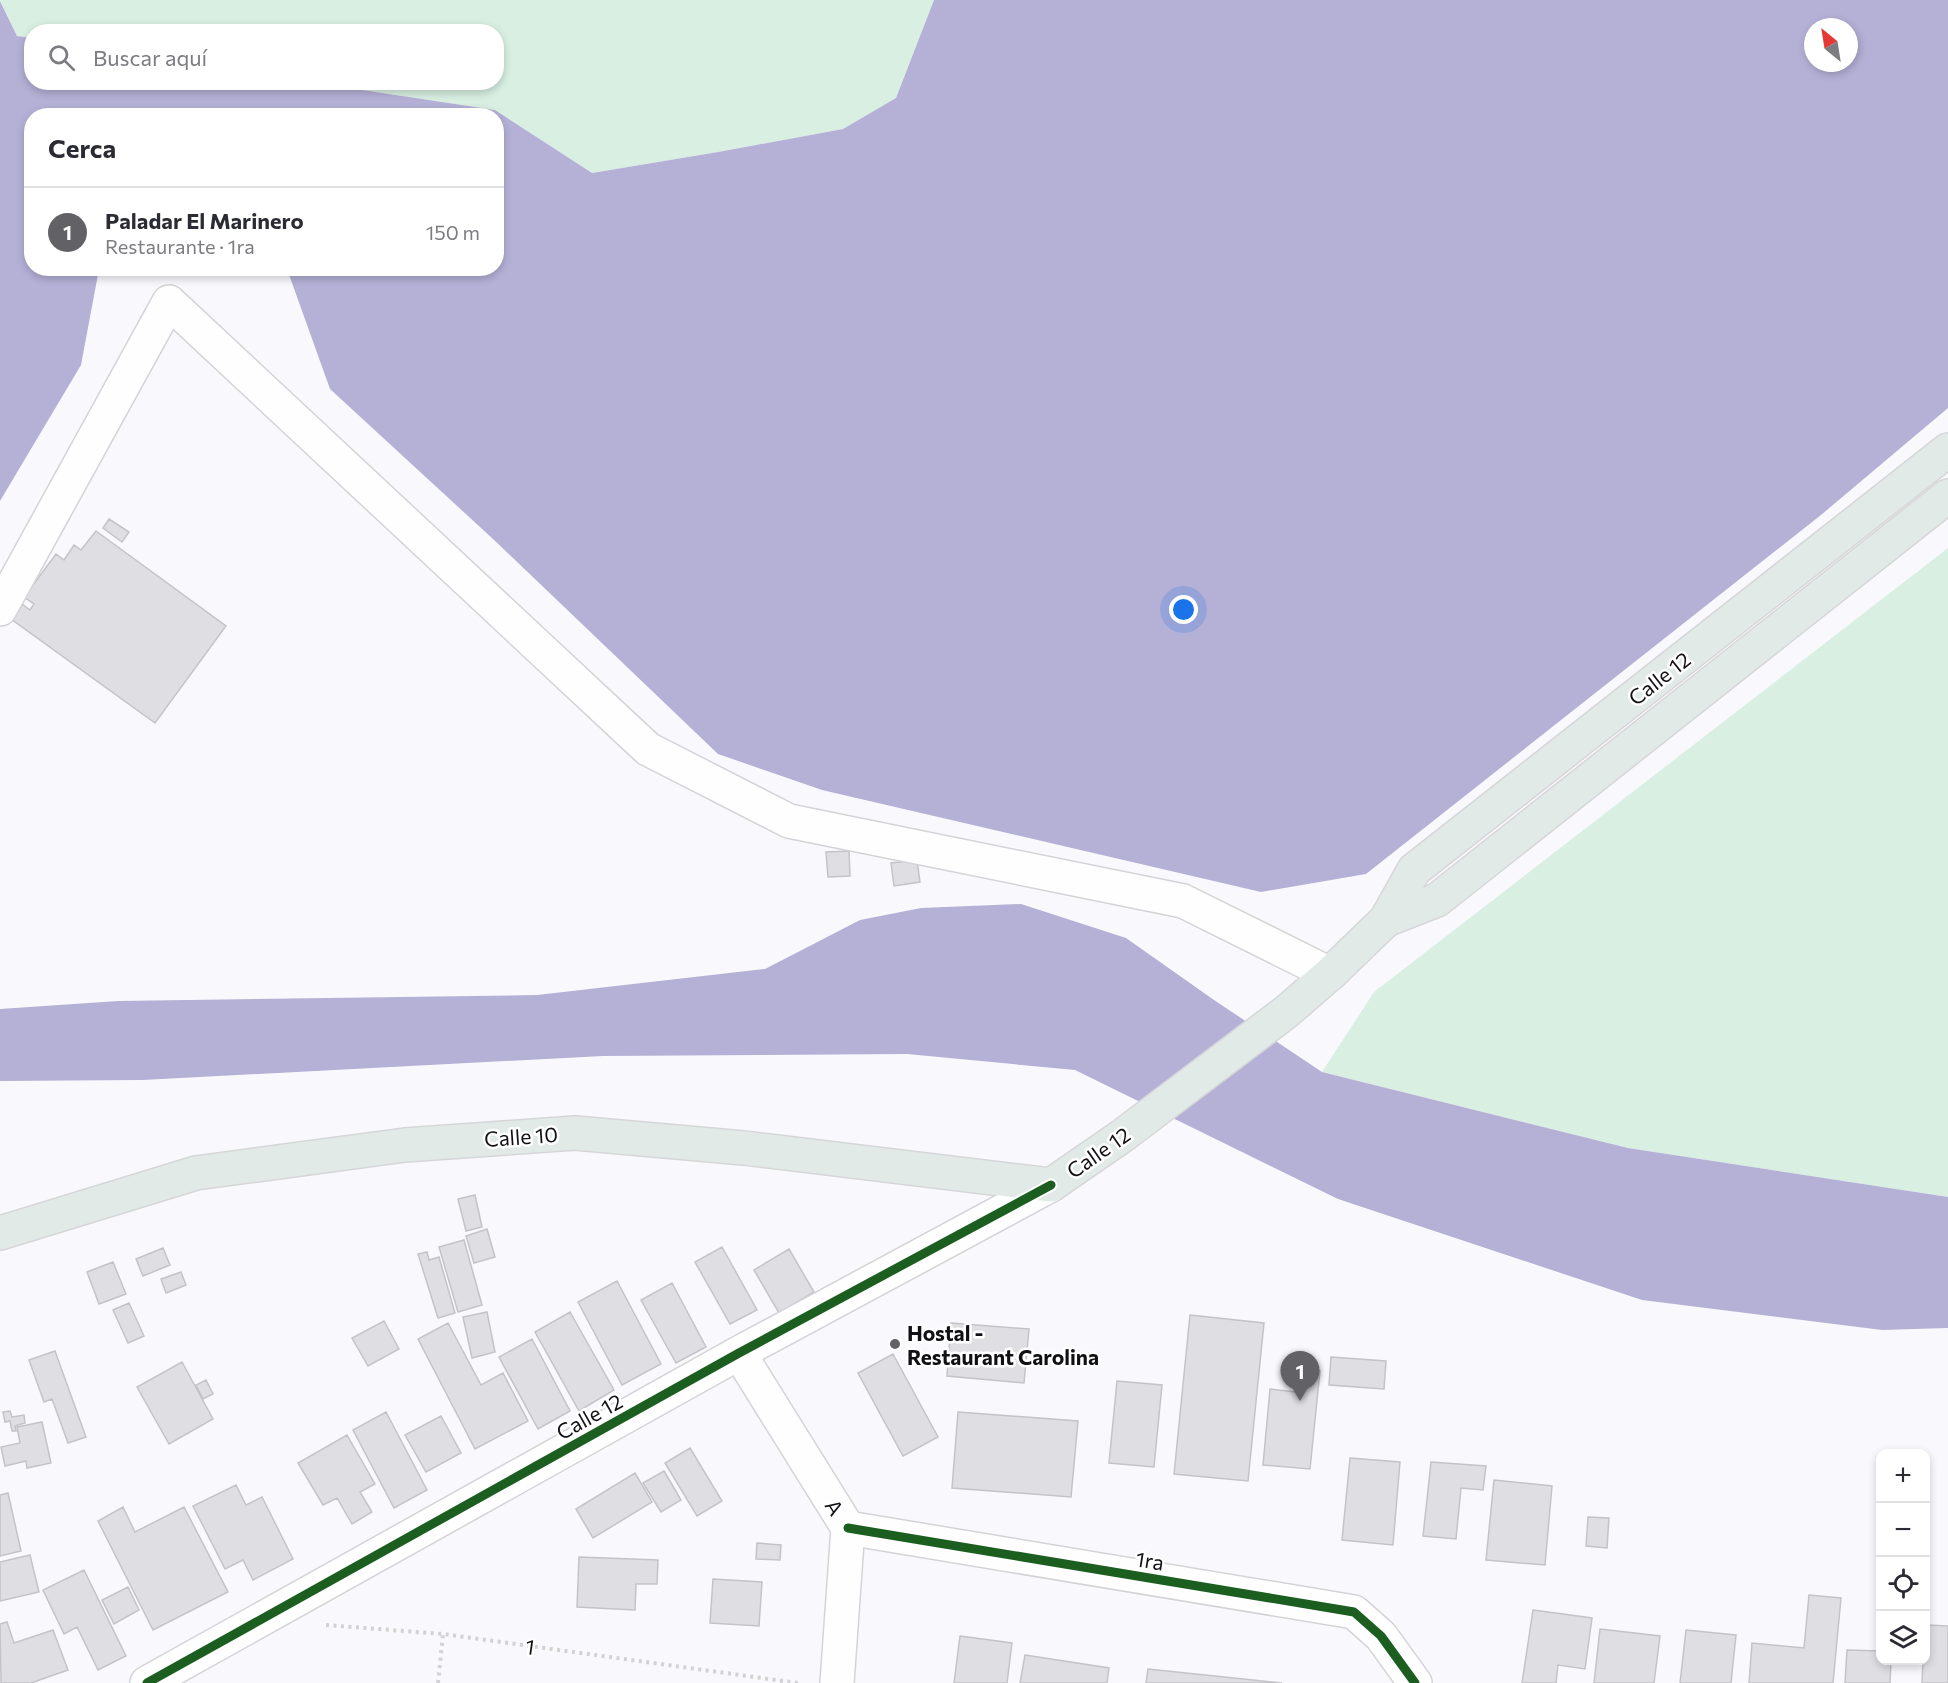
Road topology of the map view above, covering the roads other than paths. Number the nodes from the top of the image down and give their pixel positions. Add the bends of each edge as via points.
1 (1948, 450) edge
2 (1948, 496) edge
3 (0, 609) edge
4 (1386, 920) junction
5 (1330, 974) junction
6 (1051, 1185) junction
7 (0, 1233) edge
8 (739, 1353) junction
9 (848, 1528) junction
10 (147, 1683) edge
11 (837, 1683) edge
12 (1415, 1683) edge

1 - 4 main road, Calle 12 via 1414,870
2 - 4 main road, Calle 12 via 1437,900
3 - 5 street via 170,302 648,749 789,821 1183,901
4 - 5 main road, Calle 12
5 - 6 main road, Calle 12 via 1286,1012
6 - 7 main road, Calle 10 via 574,1132 405,1144 196,1173
6 - 8 street, Calle 12
8 - 9 street, A
8 - 10 street, Calle 12
9 - 11 street, A
9 - 12 street, 1ra via 1354,1612 1381,1636

